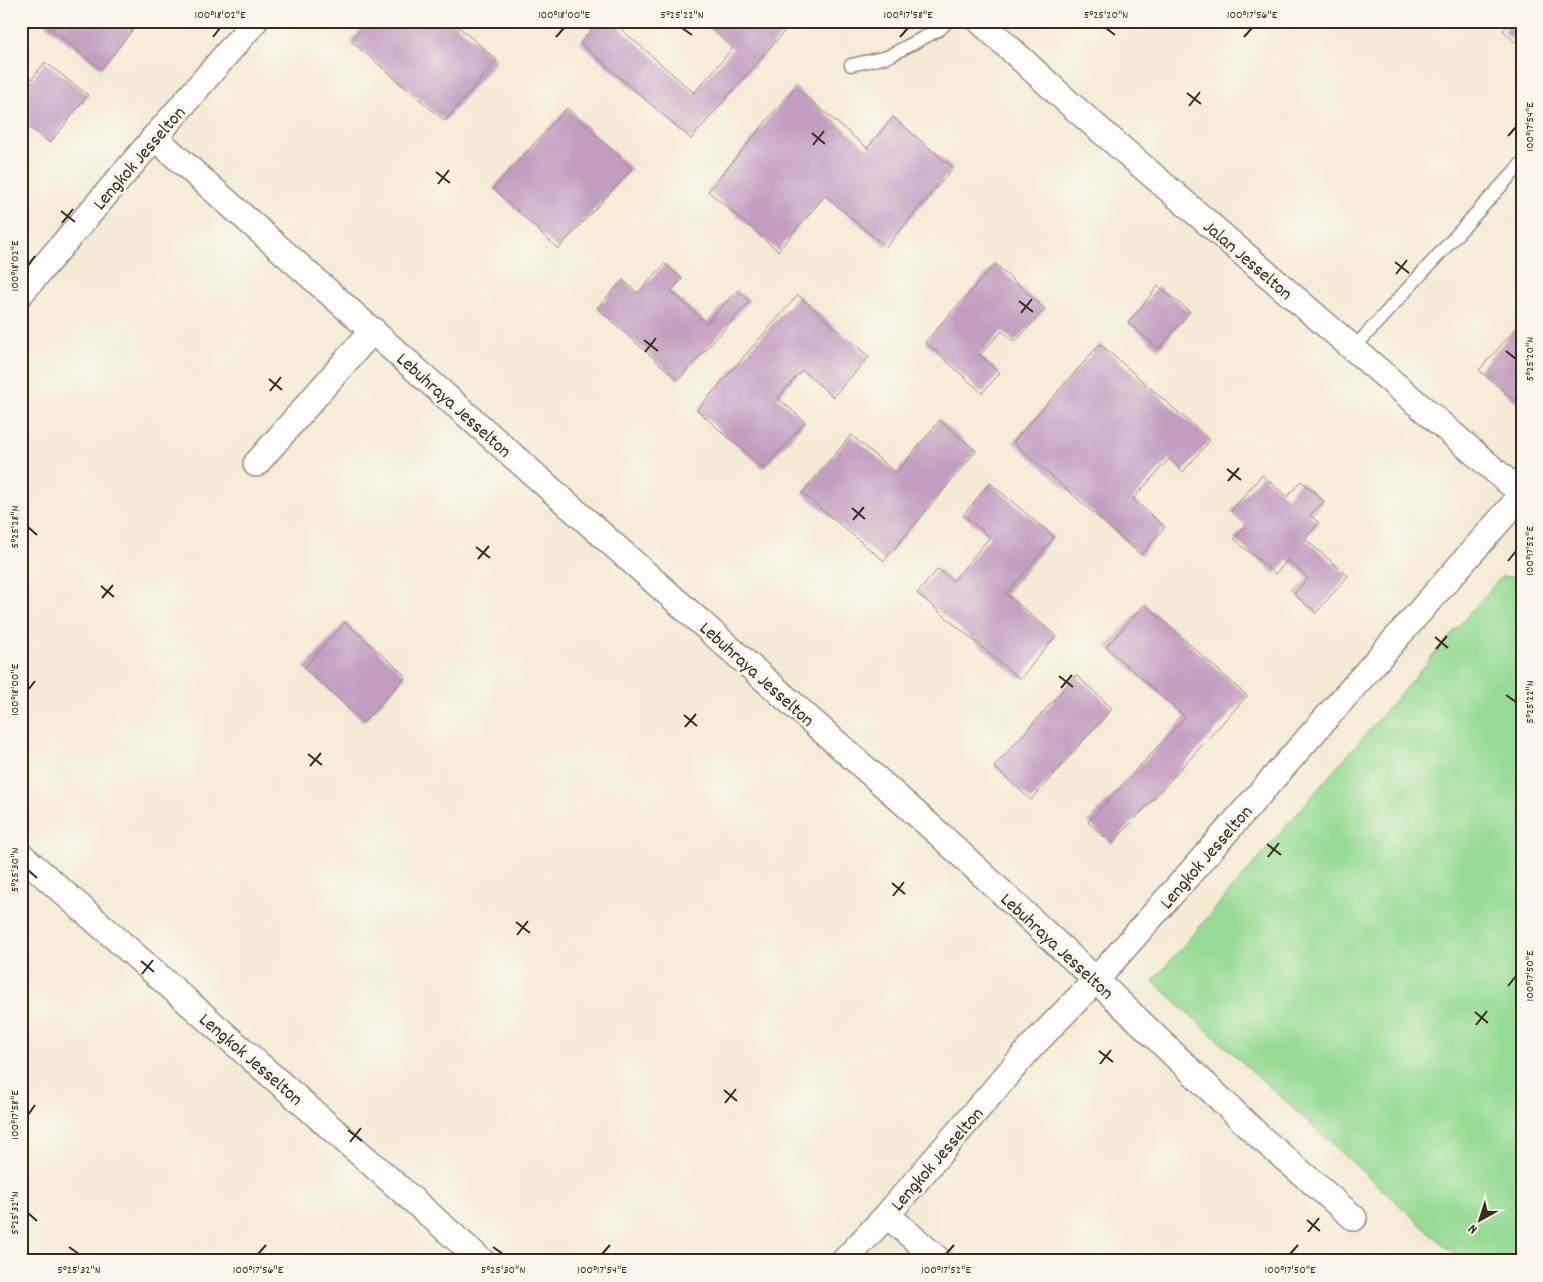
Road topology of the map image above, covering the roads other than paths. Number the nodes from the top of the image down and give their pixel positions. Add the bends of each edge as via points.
1 (255, 21) edge
2 (948, 21) edge
3 (980, 21) edge
4 (851, 65) dead end
5 (154, 137) junction
6 (1522, 163) edge
7 (21, 292) edge
8 (373, 330) junction
9 (1353, 349) junction
10 (256, 464) dead end
11 (1522, 494) edge
12 (21, 855) edge
13 (1096, 980) junction
14 (887, 1215) junction
15 (1354, 1218) dead end
16 (482, 1261) edge
17 (844, 1261) edge
18 (940, 1261) edge

1 - 5 street, Lengkok Jesselton
2 - 4 lane via 940,29 887,57
3 - 9 street, Jalan Jesselton via 1070,104
5 - 7 street, Lengkok Jesselton
5 - 8 street, Lebuhraya Jesselton
6 - 9 lane
8 - 10 street
8 - 13 street, Lebuhraya Jesselton via 940,834
9 - 11 street, Jalan Jesselton
11 - 13 street, Lengkok Jesselton
12 - 16 street, Lengkok Jesselton
13 - 14 street, Lengkok Jesselton via 1031,1047
13 - 15 street, Lebuhraya Jesselton via 1261,1138
14 - 17 street, Lengkok Jesselton
14 - 18 street, Lengkok Jesselton

